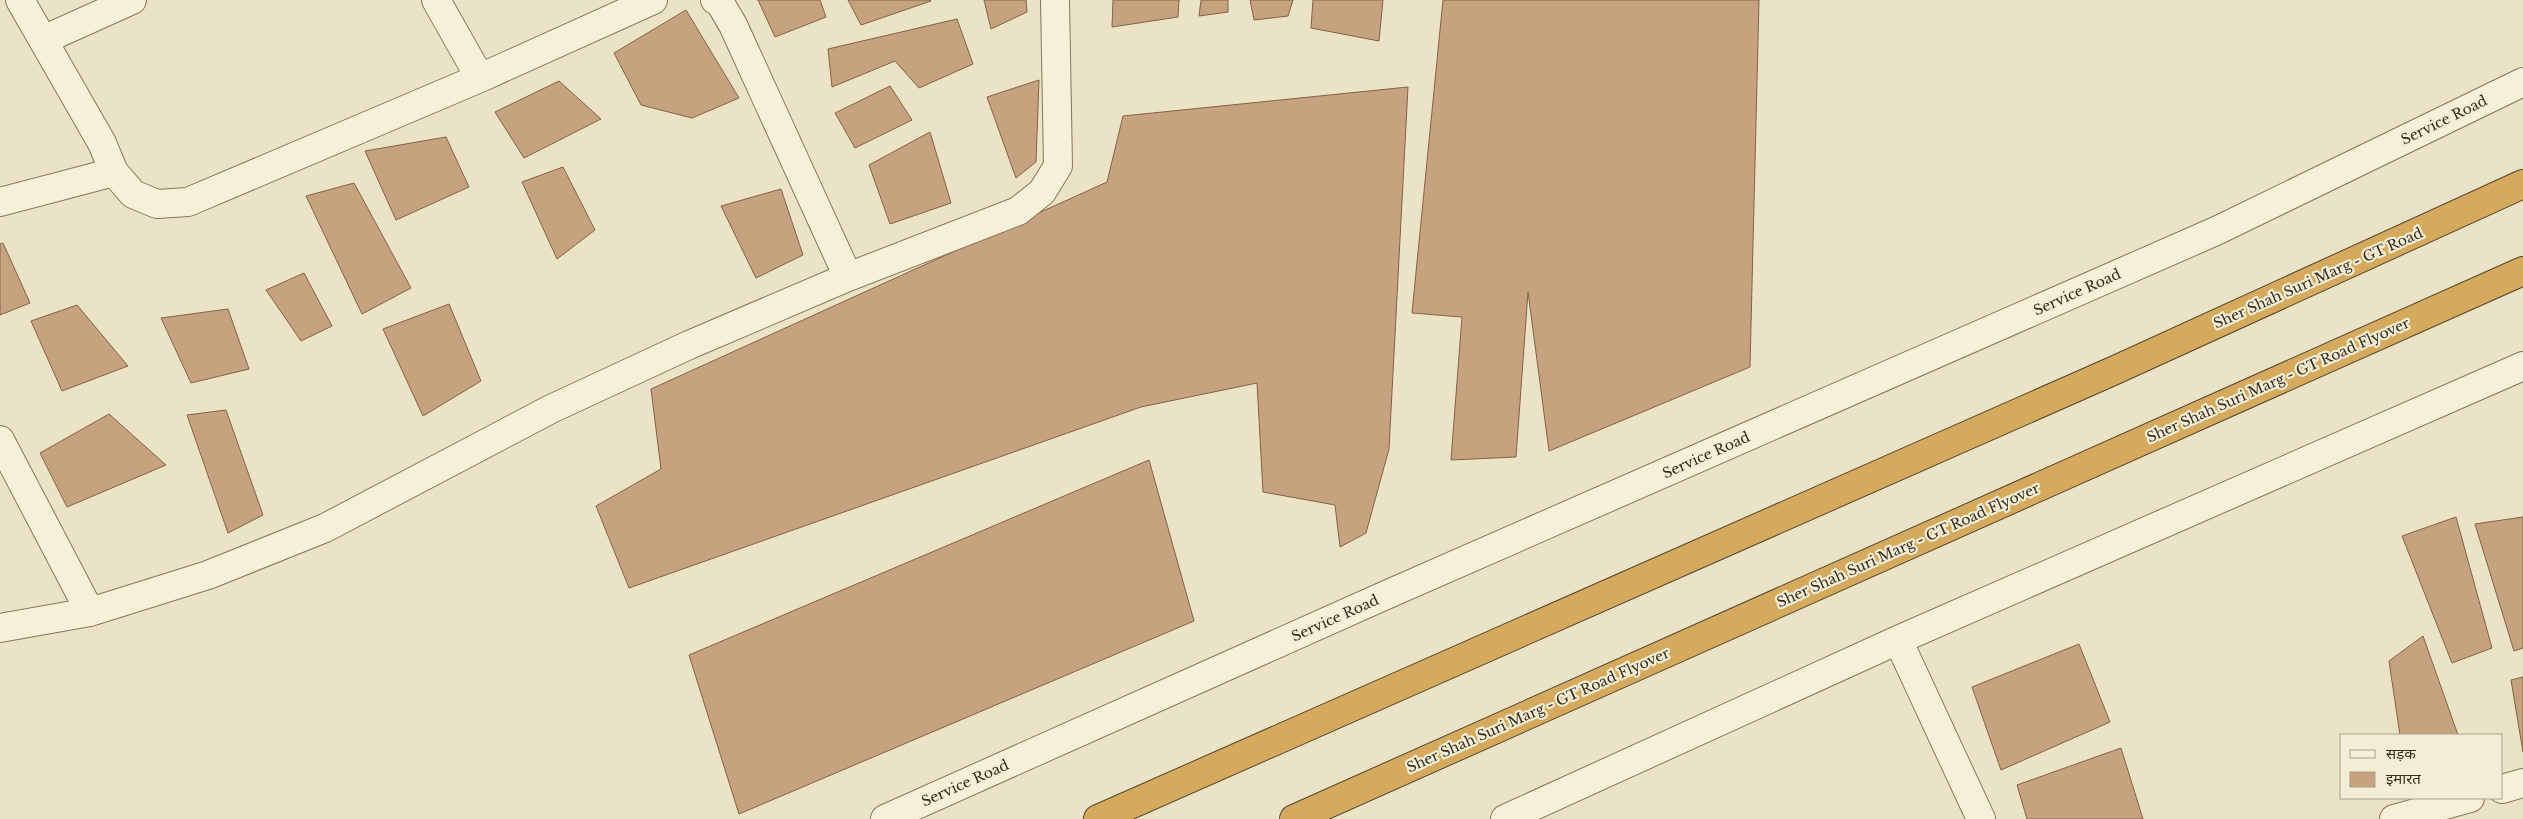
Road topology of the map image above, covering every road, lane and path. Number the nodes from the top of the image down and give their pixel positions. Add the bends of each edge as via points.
1 (20, 0) edge
2 (132, 0) edge
3 (436, 0) edge
4 (653, 0) edge
5 (715, 0) edge
6 (1055, 0) edge
7 (44, 40) junction
8 (480, 78) junction
9 (2523, 82) edge
10 (114, 172) junction
11 (2523, 184) edge
12 (0, 202) edge
13 (2523, 271) edge
14 (848, 277) junction
15 (2523, 366) edge
16 (0, 440) edge
17 (90, 612) junction
18 (0, 628) edge
19 (1898, 640) junction
20 (2523, 783) edge
21 (2503, 789) edge
22 (2466, 799) edge
23 (885, 819) edge
24 (1098, 819) edge
25 (1294, 819) edge
26 (1505, 819) edge
27 (1981, 819) edge
28 (2394, 819) edge

1 - 7 street
2 - 7 street
3 - 8 street
4 - 8 street
5 - 14 street via 733,26
6 - 14 street via 1058,166 1042,192 1018,211
7 - 10 street via 102,143
8 - 10 street via 188,202 157,204 133,194
9 - 23 street, Service Road via 2216,231
10 - 12 street
11 - 24 highway, Sher Shah Suri Marg - GT Road via 2113,371
13 - 25 highway, Sher Shah Suri Marg - GT Road Flyover
14 - 17 street via 689,345 551,410 325,528 208,575
15 - 19 street
16 - 17 street
17 - 18 street
19 - 26 street
19 - 27 street
20 - 21 street
22 - 28 street

